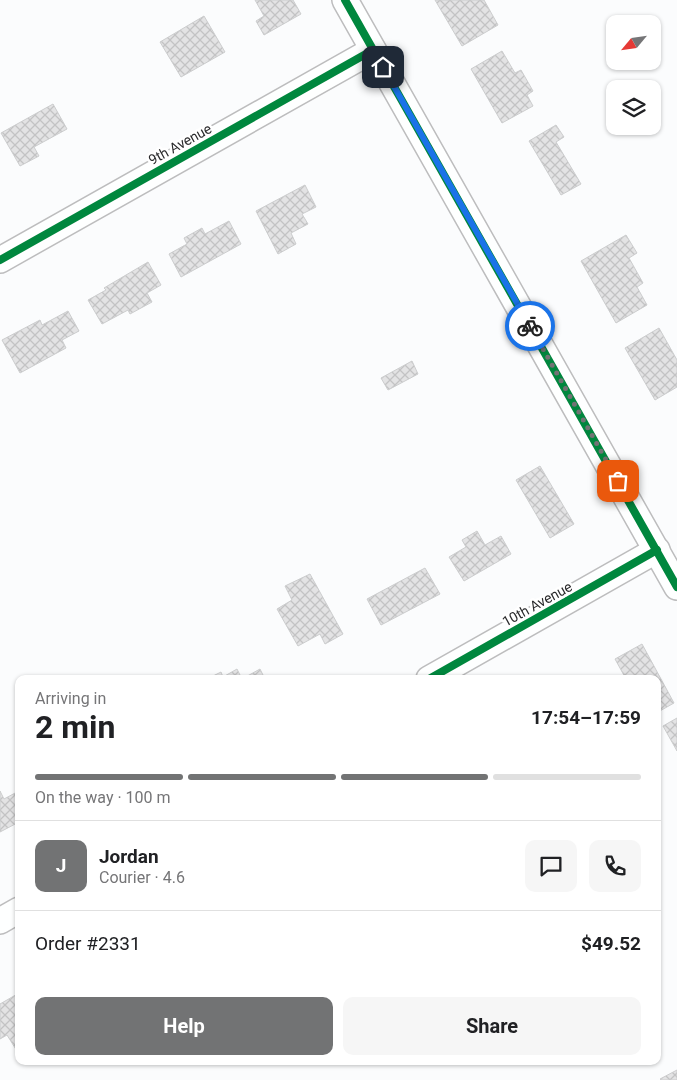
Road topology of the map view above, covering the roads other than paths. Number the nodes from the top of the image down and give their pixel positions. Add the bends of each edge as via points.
1 (345, 0) edge
2 (373, 50) junction
3 (0, 260) edge
4 (656, 550) junction
5 (677, 587) edge
6 (436, 675) edge
7 (15, 912) edge
8 (0, 921) edge

1 - 2 street
2 - 3 street, 9th Avenue
2 - 4 street
4 - 5 street
4 - 6 street, 10th Avenue
7 - 8 street

